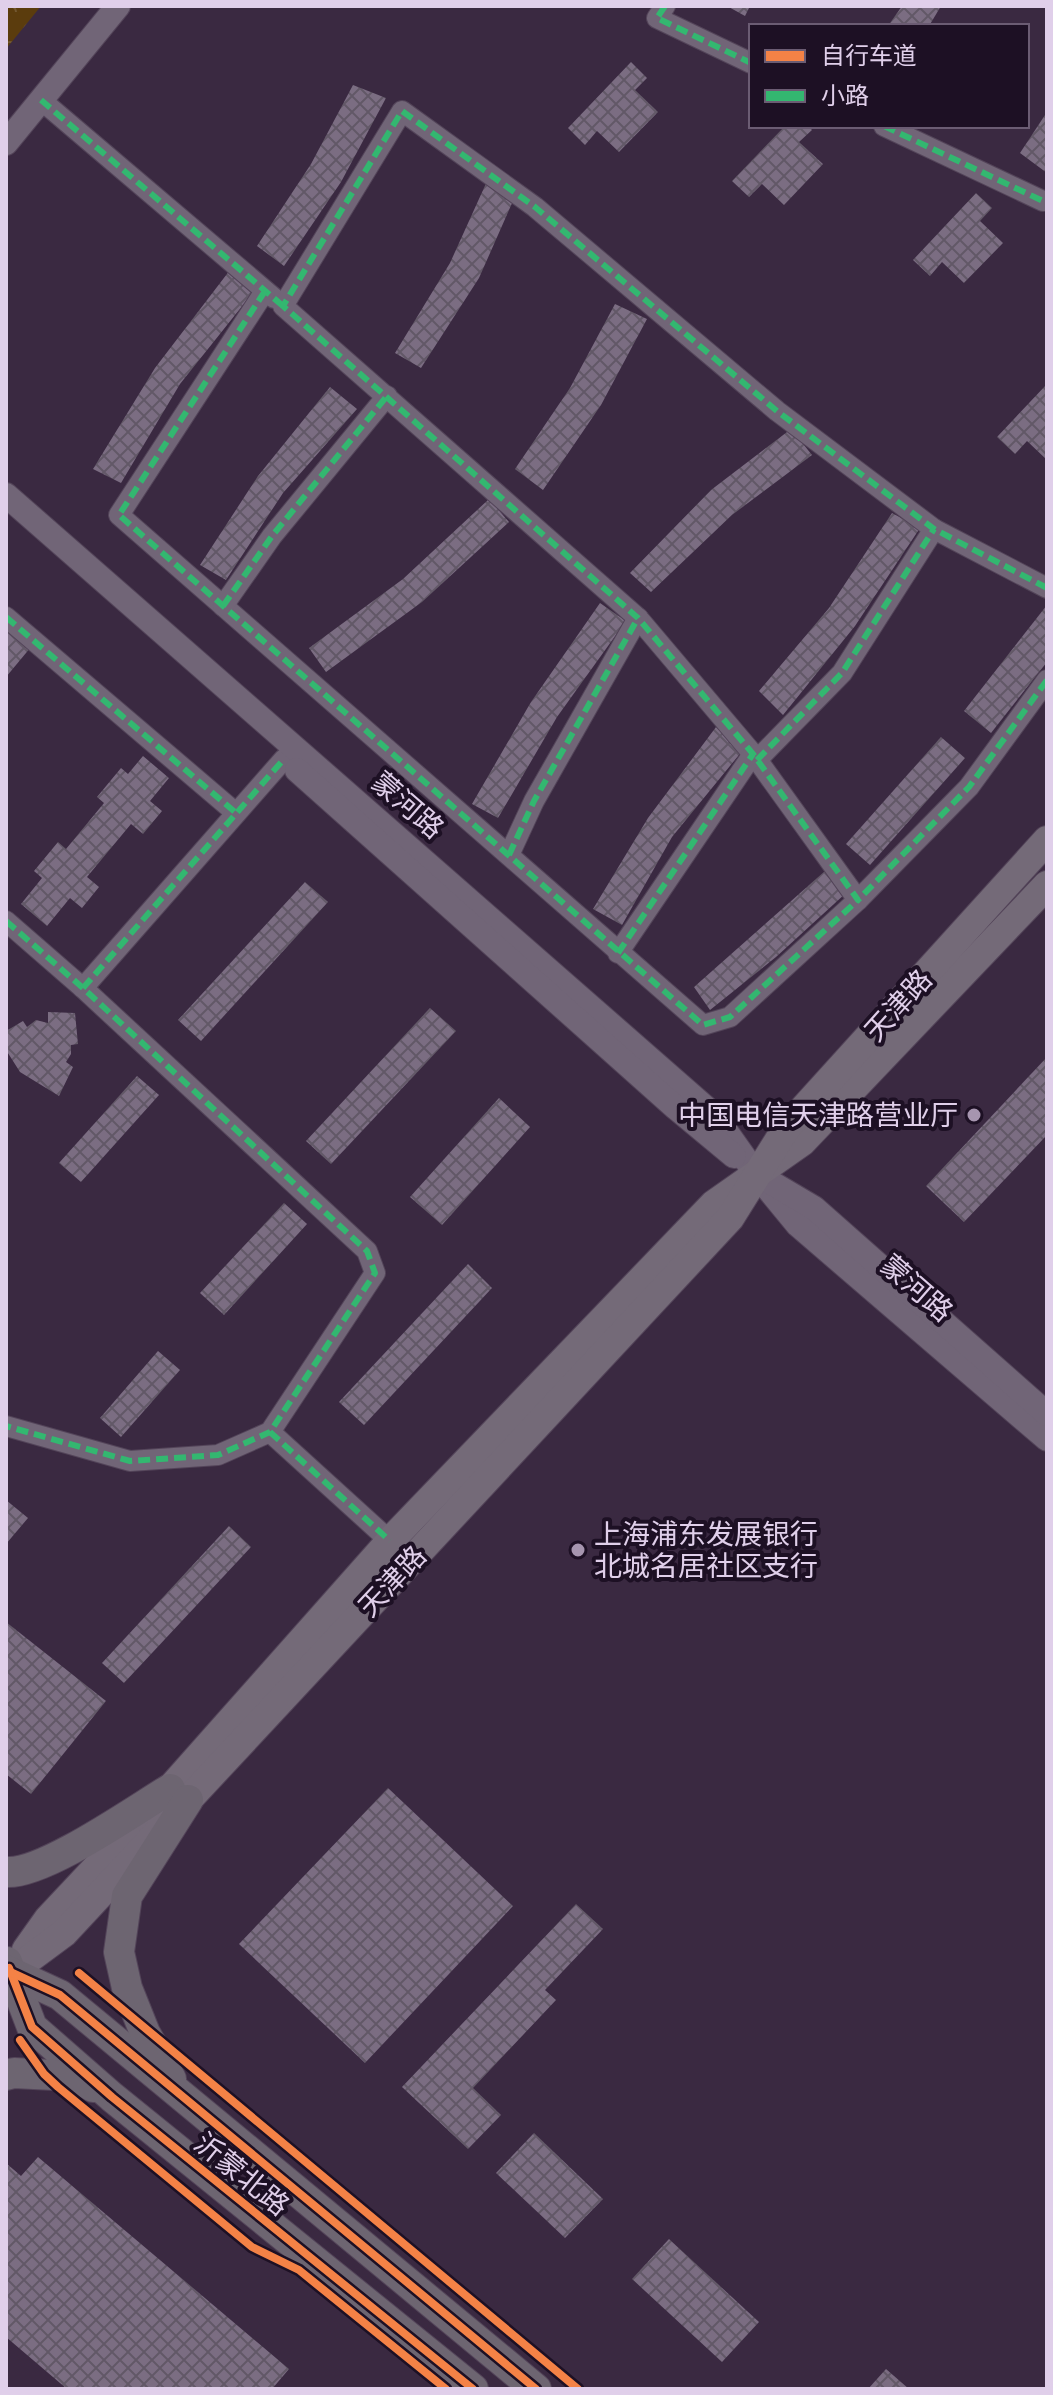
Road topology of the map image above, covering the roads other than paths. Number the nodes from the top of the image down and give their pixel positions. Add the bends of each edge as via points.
1 (103, 6) edge
2 (118, 6) edge
3 (665, 6) edge
4 (749, 62) edge
5 (41, 100) junction
6 (6, 120) edge
7 (888, 128) edge
8 (6, 143) edge
9 (1043, 201) dead end
10 (265, 291) junction
11 (283, 306) junction
12 (387, 396) junction
13 (6, 495) edge
14 (6, 516) edge
15 (934, 529) junction
16 (1047, 588) edge
17 (223, 606) junction
18 (6, 617) edge
19 (638, 618) junction
20 (1047, 680) edge
21 (755, 757) junction
22 (284, 759) junction
23 (236, 813) junction
24 (1047, 840) edge
25 (509, 855) junction
26 (1047, 885) edge
27 (858, 900) junction
28 (6, 921) edge
29 (618, 953) junction
30 (83, 988) junction
31 (756, 1174) junction
32 (1047, 1414) edge
33 (6, 1426) edge
34 (270, 1432) junction
35 (1047, 1439) edge
36 (390, 1541) junction
37 (179, 1794) junction
38 (6, 1872) edge
39 (7, 1972) edge
40 (6, 2075) edge
41 (180, 2095) junction
42 (112, 2097) junction
43 (473, 2389) edge
44 (536, 2389) edge

1 - 6 street
2 - 5 street
3 - 4 street via 657,18
5 - 8 street
5 - 10 street
7 - 9 street
10 - 11 street
10 - 17 street via 119,515
11 - 12 street
11 - 15 street via 402,111 535,207 777,411
12 - 17 street via 272,536
12 - 19 street
13 - 31 street, 蒙河路 via 715,1116
14 - 22 street, 蒙河路
15 - 16 street
15 - 21 street via 842,673
17 - 25 street
18 - 23 street
19 - 21 street
19 - 25 street
20 - 27 street via 969,787
21 - 27 street
21 - 29 street
22 - 23 street
22 - 31 street, 蒙河路
23 - 30 street
24 - 31 main road, 天津路 via 787,1127
25 - 29 street
26 - 31 main road, 天津路 via 802,1142
27 - 29 street via 730,1017 703,1025
28 - 30 street
30 - 34 street via 367,1251 375,1273
31 - 32 street, 蒙河路 via 814,1208
31 - 35 street, 蒙河路 via 798,1225
31 - 36 main road, 天津路 via 714,1204
31 - 37 main road, 天津路 via 730,1218
33 - 34 street via 130,1461 218,1455
34 - 36 street
36 - 37 main road, 天津路
37 - 38 main road via 67,1852 18,1873
37 - 39 main road, 天津路 via 48,1919
37 - 41 main road via 127,1896 119,1952 145,2033
39 - 41 main road, 沂蒙北路 via 60,1995
39 - 42 main road, 沂蒙北路 via 32,2027
40 - 42 main road via 74,2076
41 - 44 main road, 沂蒙北路
42 - 43 main road, 沂蒙北路

